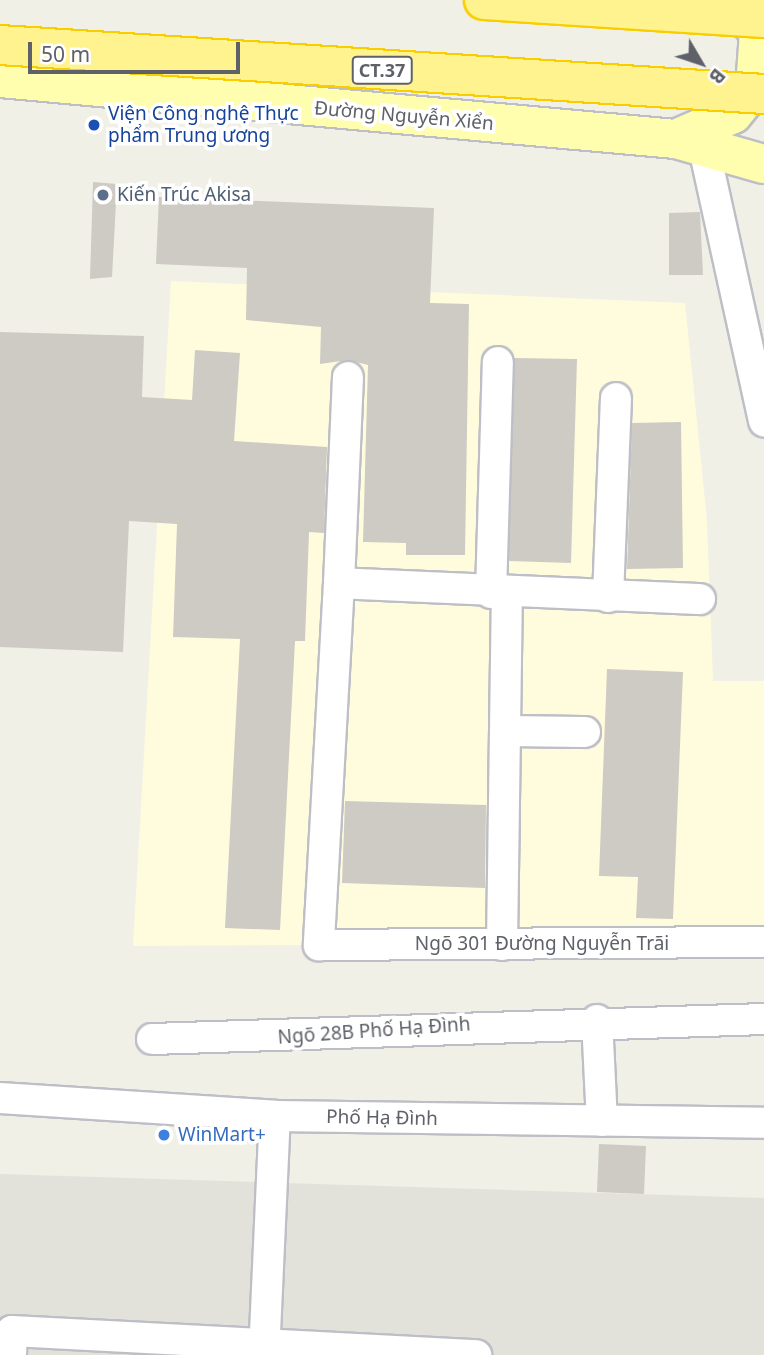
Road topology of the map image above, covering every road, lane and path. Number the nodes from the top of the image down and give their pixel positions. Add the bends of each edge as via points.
1 (484, 0) edge
2 (733, 0) edge
3 (764, 18) edge
4 (0, 45) edge
5 (0, 78) edge
6 (764, 94) edge
7 (690, 144) junction
8 (764, 164) edge
9 (498, 362) dead end
10 (348, 377) dead end
11 (616, 398) dead end
12 (764, 422) edge
13 (340, 583) junction
14 (499, 593) junction
15 (608, 597) junction
16 (700, 598) dead end
17 (506, 731) junction
18 (585, 732) dead end
19 (764, 942) edge
20 (502, 945) junction
21 (764, 1019) edge
22 (597, 1020) junction
23 (152, 1039) dead end
24 (0, 1098) edge
25 (275, 1116) junction
26 (602, 1121) junction
27 (764, 1123) edge
28 (265, 1348) edge
29 (11, 1355) edge
30 (476, 1355) edge

1 - 3 highway, bridge
2 - 7 main road via 759,33 755,87 733,114
4 - 6 highway, CT.37, bridge
5 - 7 main road, Đường Nguyễn Xiển
7 - 8 main road, Đường Nguyễn Xiển
7 - 12 street
9 - 14 street
10 - 13 street
11 - 15 street
13 - 14 street
13 - 20 street, Ngõ 301 Đường Nguyễn Trãi via 319,945
14 - 15 street
14 - 17 street
15 - 16 street
17 - 18 street
17 - 20 street
19 - 20 street, Ngõ 301 Đường Nguyễn Trãi
21 - 22 street, Ngõ 28B Phố Hạ Đình
22 - 23 street, Ngõ 28B Phố Hạ Đình via 355,1036
22 - 26 street
24 - 25 street, Phố Hạ Đình
25 - 26 street, Phố Hạ Đình
25 - 28 street
26 - 27 street, Phố Hạ Đình
28 - 29 street via 12,1331
28 - 30 street

